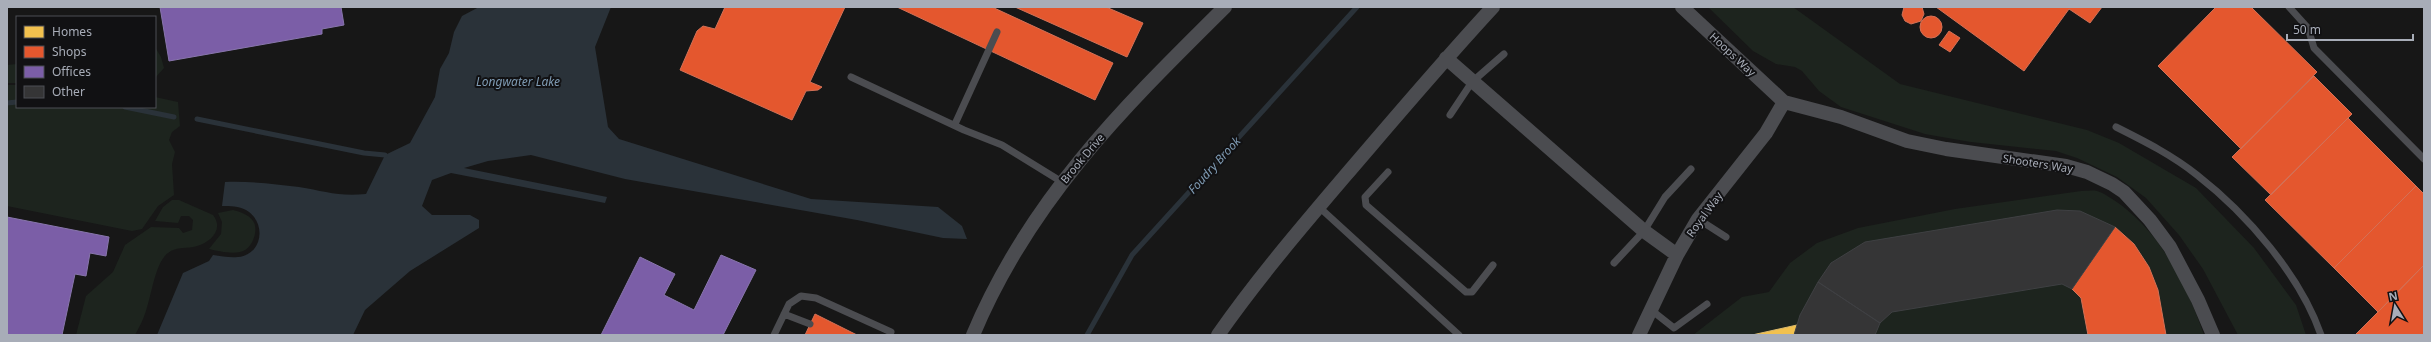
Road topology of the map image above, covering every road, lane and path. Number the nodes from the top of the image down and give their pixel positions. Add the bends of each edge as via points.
1 (1225, 7) edge
2 (1493, 7) edge
3 (1682, 7) edge
4 (2289, 7) edge
5 (997, 32) dead end
6 (1504, 54) dead end
7 (1446, 58) junction
8 (851, 77) dead end
9 (1472, 82) junction
10 (1784, 102) junction
11 (1450, 116) dead end
12 (955, 124) junction
13 (2116, 127) dead end
14 (2424, 159) edge
15 (1691, 169) dead end
16 (1388, 172) dead end
17 (1062, 182) junction
18 (1319, 207) junction
19 (1698, 219) junction
20 (1644, 231) junction
21 (1726, 237) dead end
22 (1677, 255) junction
23 (1614, 263) dead end
24 (1493, 265) dead end
25 (1707, 304) dead end
26 (1650, 309) junction
27 (784, 314) junction
28 (810, 324) dead end
29 (1673, 331) edge
30 (891, 332) dead end
31 (774, 335) edge
32 (973, 335) edge
33 (1218, 335) edge
34 (1459, 335) edge
35 (1639, 335) edge
36 (2213, 335) edge
37 (2321, 335) edge

1 - 17 street, Brook Drive via 1154,78 1078,160
2 - 7 street
3 - 10 street, Hoops Way
4 - 14 lane via 2308,28 2314,48
5 - 12 lane
6 - 9 lane
7 - 9 street
7 - 18 street
8 - 12 lane
9 - 11 lane
9 - 20 street
10 - 19 street, Royal Way via 1766,132
10 - 36 street, Shooters Way via 1841,117 1907,141 1961,152 2026,158 2066,166 2112,184 2124,192 2150,220 2170,247
12 - 17 lane via 1013,150
13 - 37 lane via 2168,155 2216,191 2255,231 2282,264 2309,306
15 - 20 lane via 1665,197
16 - 24 lane via 1365,197 1366,205 1466,292 1472,292
17 - 32 street, Brook Drive via 1027,230 1000,274
18 - 33 street via 1241,301
18 - 34 lane
19 - 21 lane
19 - 22 street, Royal Way
20 - 22 street
20 - 23 lane
22 - 26 street, Royal Way
25 - 29 lane
26 - 29 lane
26 - 35 street, Royal Way
27 - 28 lane
27 - 30 lane via 789,304 801,296 816,298
27 - 31 lane

